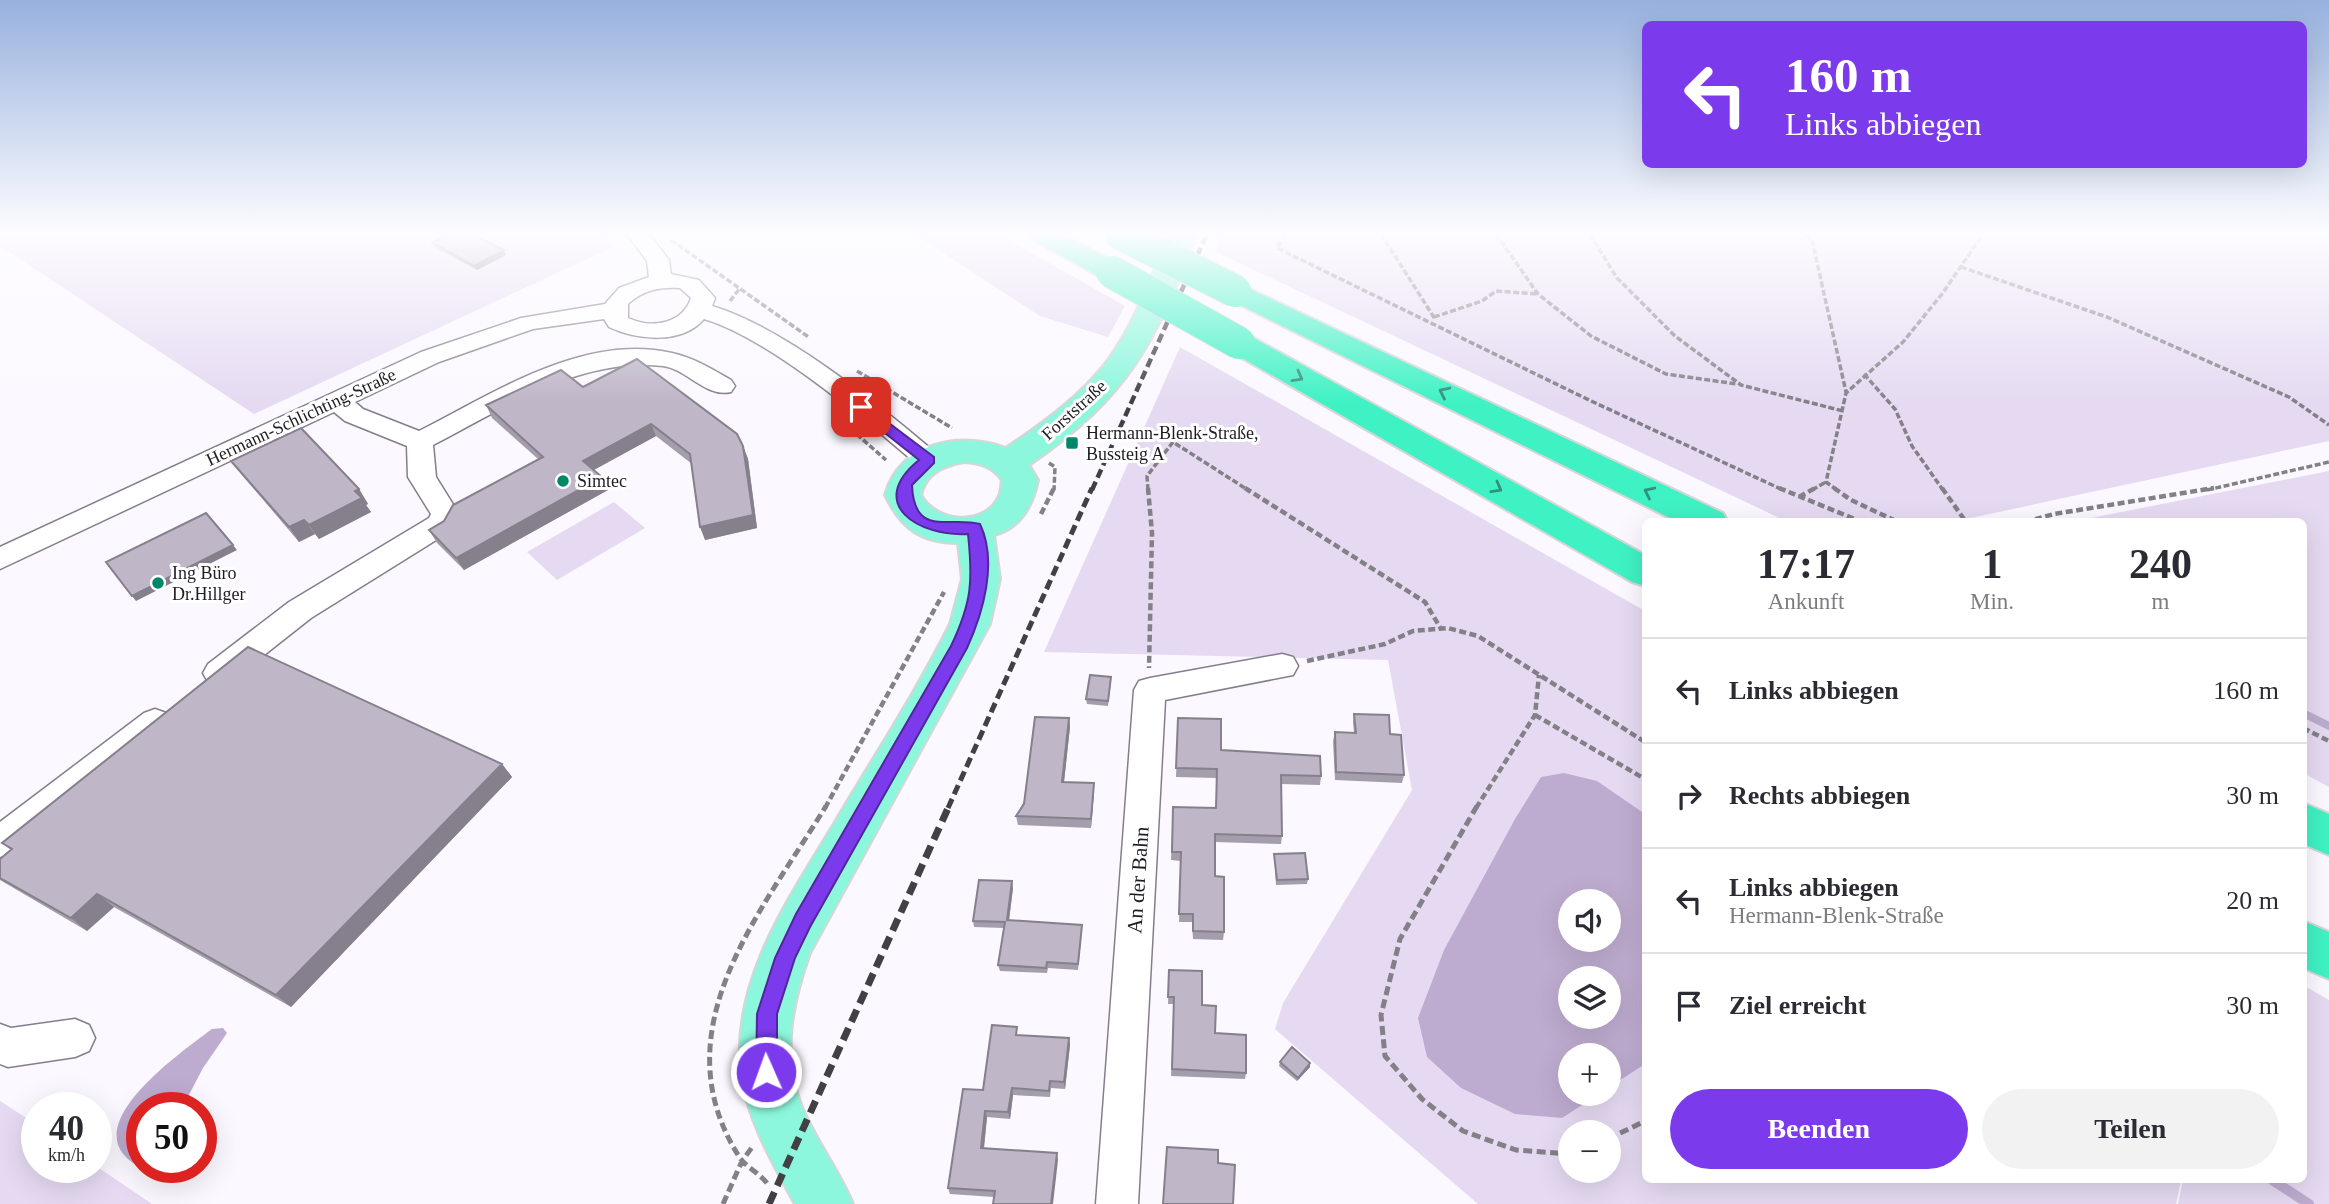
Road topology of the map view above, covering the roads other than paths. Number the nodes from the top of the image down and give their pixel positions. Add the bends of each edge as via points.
1 (636, 290) edge
2 (699, 290) edge
3 (1145, 290) edge
4 (1158, 290) edge
5 (1235, 290) edge
6 (614, 310) junction
7 (700, 310) junction
8 (722, 386) dead end
9 (337, 401) junction
10 (420, 441) junction
11 (929, 460) junction
12 (1008, 463) junction
13 (1702, 518) edge
14 (975, 528) junction
15 (0, 559) edge
16 (1642, 570) edge
17 (1282, 666) road end
18 (2307, 824) edge
19 (2329, 835) edge
20 (0, 842) edge
21 (2307, 945) edge
22 (2329, 957) edge
23 (75, 1038) dead end
24 (0, 1043) edge
25 (825, 1204) edge
26 (1116, 1204) edge

1 - 6 street via 626,294
2 - 7 street via 704,298
3 -> 16 highway, bridge
4 - 12 main road, Forststraße via 1115,372 1077,412
13 -> 5 highway, bridge
6 - 7 street via 617,322 642,331 676,326
6 - 9 street, Hermann-Schlichting-Straße via 562,316 495,332
7 - 11 street via 721,315 771,341
8 - 10 street via 698,370 664,359 582,363
9 - 10 street via 354,415
9 - 15 street, Hermann-Schlichting-Straße
10 - 20 street via 422,477 445,514 439,525 300,610
11 - 12 main road via 952,452 977,451
11 - 14 main road via 904,485 905,505 920,521 945,530
12 - 14 main road via 1020,480 1017,499 1001,517
14 - 25 main road via 981,579 970,624 803,920 774,985 767,1014 765,1062 773,1100
17 - 26 street, An der Bahn via 1150,690
18 - 19 highway
21 - 22 highway
23 - 24 street via 8,1048

